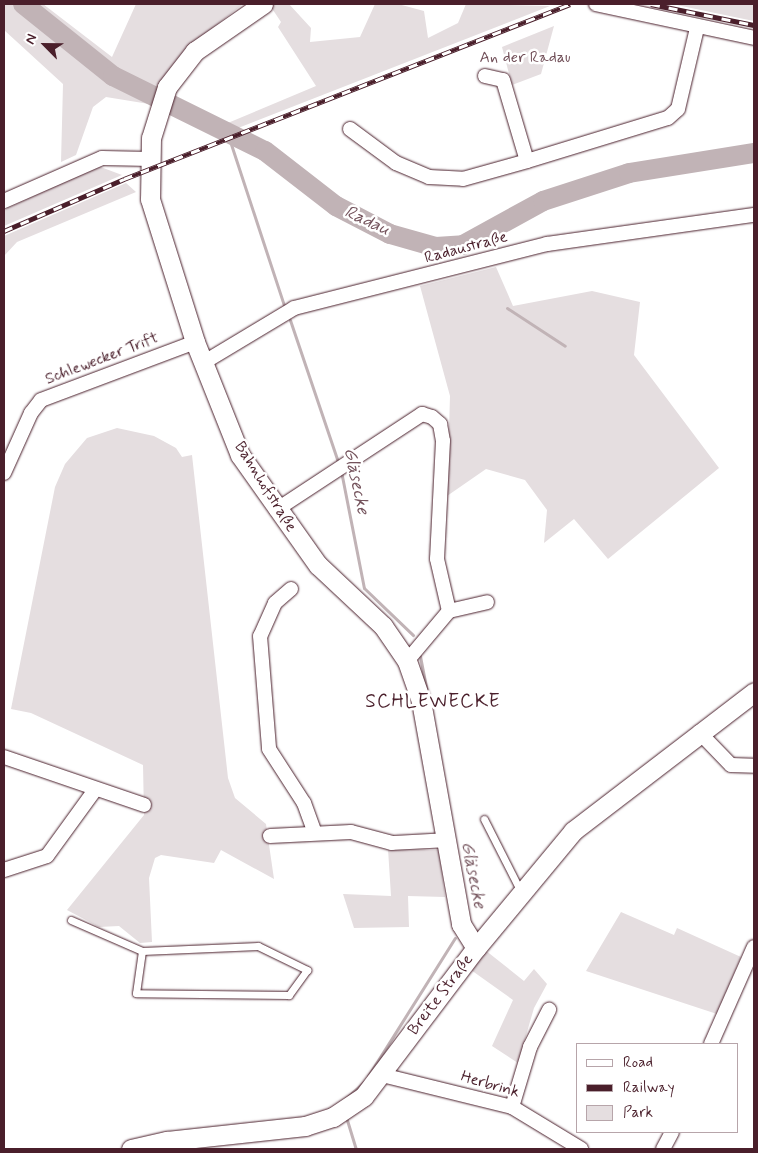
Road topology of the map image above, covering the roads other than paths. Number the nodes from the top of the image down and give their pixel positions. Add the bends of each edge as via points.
1 (262, 4) edge
2 (596, 4) edge
3 (698, 28) junction
4 (754, 38) edge
5 (485, 76) dead end
6 (350, 130) dead end
7 (150, 159) junction
8 (527, 161) junction
9 (4, 201) edge
10 (754, 215) edge
11 (195, 342) junction
12 (204, 363) junction
13 (4, 473) edge
14 (276, 510) junction
15 (292, 589) dead end
16 (487, 602) dead end
17 (449, 611) junction
18 (407, 661) junction
19 (753, 696) edge
20 (699, 732) junction
21 (4, 757) edge
22 (754, 766) edge
23 (95, 790) junction
24 (144, 805) dead end
25 (484, 819) dead end
26 (315, 833) junction
27 (270, 836) dead end
28 (447, 840) junction
29 (4, 870) edge
30 (522, 894) junction
31 (71, 920) dead end
32 (754, 947) edge
33 (476, 948) junction
34 (142, 951) junction
35 (549, 1010) dead end
36 (712, 1043) edge
37 (382, 1076) junction
38 (512, 1107) junction
39 (671, 1133) edge
40 (131, 1149) edge
41 (581, 1149) edge
42 (663, 1149) edge

1 - 7 street, Bahnhofstraße via 195,51 167,87 157,111
2 - 3 street
3 - 4 street
3 - 8 street via 678,109 668,118
5 - 8 street via 502,80
6 - 8 street via 396,163 429,177 463,178
7 - 9 street via 102,158
7 - 11 street, Bahnhofstraße via 155,218
10 - 12 street, Radaustraße via 547,244 294,308
11 - 12 street, Bahnhofstraße
11 - 13 street, Schlewecker Trift via 41,400 31,413
12 - 14 street, Bahnhofstraße via 240,455
14 - 17 street via 422,414 440,424 443,441 437,559
14 - 18 street, Bahnhofstraße via 318,565 383,626
15 - 26 street via 275,603 260,636 268,749 304,803
16 - 17 street
17 - 18 street
18 - 28 street, Bahnhofstraße via 421,701
19 - 20 street, Breite Straße
20 - 22 street via 731,765
20 - 30 street, Breite Straße via 573,831
21 - 23 street
23 - 24 street
23 - 29 street via 47,856
25 - 30 lane
26 - 27 street
26 - 28 street via 351,832 392,843
28 - 33 street, Bahnhofstraße via 460,924
30 - 33 street, Breite Straße
31 - 34 lane
32 - 36 street
33 - 37 street, Breite Straße
34 - 34 lane via 258,946 307,970 289,995 136,994
35 - 38 street via 530,1047
37 - 38 street, Herbrink
37 - 40 street, Breite Straße via 364,1096 316,1124
38 - 41 street, Herbrink
39 - 42 street

